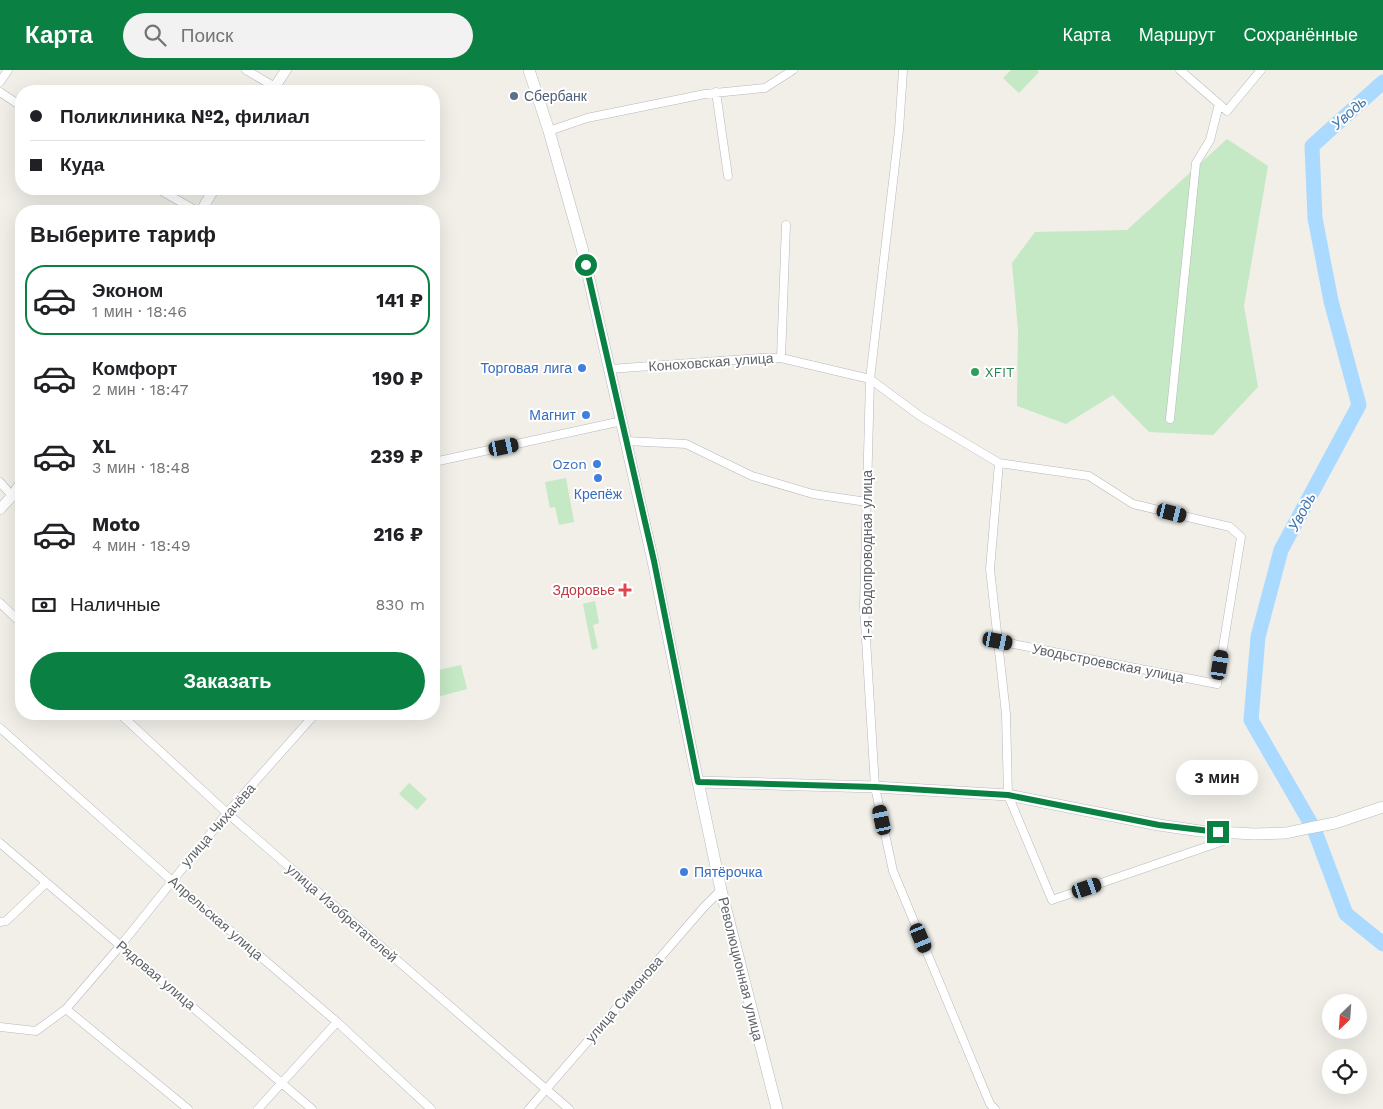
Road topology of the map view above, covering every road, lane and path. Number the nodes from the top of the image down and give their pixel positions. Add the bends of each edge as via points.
1 (8, 70) edge
2 (246, 70) edge
3 (286, 70) edge
4 (529, 70) edge
5 (793, 70) edge
6 (903, 70) edge
7 (1180, 70) edge
8 (1260, 70) edge
9 (0, 82) edge
10 (268, 85) edge
11 (277, 85) edge
12 (0, 92) edge
13 (716, 92) junction
14 (15, 102) edge
15 (1219, 104) junction
16 (548, 131) junction
17 (728, 176) dead end
18 (169, 195) edge
19 (186, 205) edge
20 (786, 225) dead end
21 (781, 358) junction
22 (610, 369) junction
23 (870, 379) junction
24 (1170, 419) dead end
25 (622, 421) junction
26 (626, 441) junction
27 (440, 461) edge
28 (999, 463) junction
29 (0, 482) edge
30 (15, 492) edge
31 (12, 496) junction
32 (867, 502) junction
33 (0, 509) edge
34 (0, 603) edge
35 (15, 617) edge
36 (998, 641) junction
37 (126, 720) edge
38 (311, 720) edge
39 (0, 728) edge
40 (698, 782) junction
41 (875, 787) junction
42 (1008, 795) junction
43 (1383, 807) edge
44 (227, 813) junction
45 (1226, 840) dead end
46 (0, 843) edge
47 (172, 880) junction
48 (46, 883) junction
49 (721, 890) junction
50 (0, 922) edge
51 (121, 945) junction
52 (66, 1009) junction
53 (337, 1022) junction
54 (0, 1027) edge
55 (282, 1083) junction
56 (545, 1090) junction
57 (188, 1109) edge
58 (258, 1109) edge
59 (312, 1109) edge
60 (431, 1109) edge
61 (528, 1109) edge
62 (568, 1109) edge
63 (776, 1109) edge
64 (995, 1109) edge

1 - 9 street
2 - 10 street
3 - 11 street
4 - 16 main road, Революционная улица
5 - 13 street via 765,88
6 - 23 street, 1-я Водопроводная улица
7 - 15 street
8 - 15 street via 1228,111
12 - 14 street
13 - 16 street via 587,118
13 - 17 street
15 - 24 street via 1210,140 1196,163
16 - 22 main road, Революционная улица via 582,248
18 - 19 street
20 - 21 street
21 - 22 street, Коноховская улица
21 - 23 street, Коноховская улица
22 - 25 main road, Революционная улица
23 - 28 street via 920,416
23 - 32 street, 1-я Водопроводная улица
25 - 26 main road, Революционная улица
25 - 27 street
26 - 32 street via 686,444 752,476 813,494
26 - 40 main road, Революционная улица via 654,561
28 - 36 street via 990,569
28 - 36 street, Уводьстроевская улица via 1089,476 1133,504 1230,527 1241,537 1217,684
29 - 31 street
30 - 31 street
31 - 33 street
32 - 41 street, 1-я Водопроводная улица via 864,606
34 - 35 street
36 - 42 street via 1006,714
37 - 44 street, улица Изобретателей
38 - 44 street, улица Чихачёва
39 - 47 street, Апрельская улица
40 - 41 main road
40 - 49 main road, Революционная улица
41 - 42 main road
41 - 64 street, 1-я Водопроводная улица via 893,871 990,1104
42 - 43 main road via 1159,825 1254,834 1286,833 1335,823
42 - 45 street via 1052,900
44 - 47 street, улица Чихачёва
44 - 56 street, улица Изобретателей
46 - 48 street, Рядовая улица
47 - 51 street, улица Чихачёва
47 - 53 street, Апрельская улица
48 - 50 street via 6,921
48 - 51 street, Рядовая улица
49 - 56 street, улица Симонова
49 - 63 main road, Революционная улица
51 - 52 street, улица Чихачёва
51 - 55 street, Рядовая улица
52 - 54 street, улица Чихачёва via 36,1031
52 - 57 street
53 - 55 street
53 - 60 street, Апрельская улица
55 - 58 street
55 - 59 street, Рядовая улица
56 - 61 street, улица Симонова
56 - 62 street, улица Изобретателей

